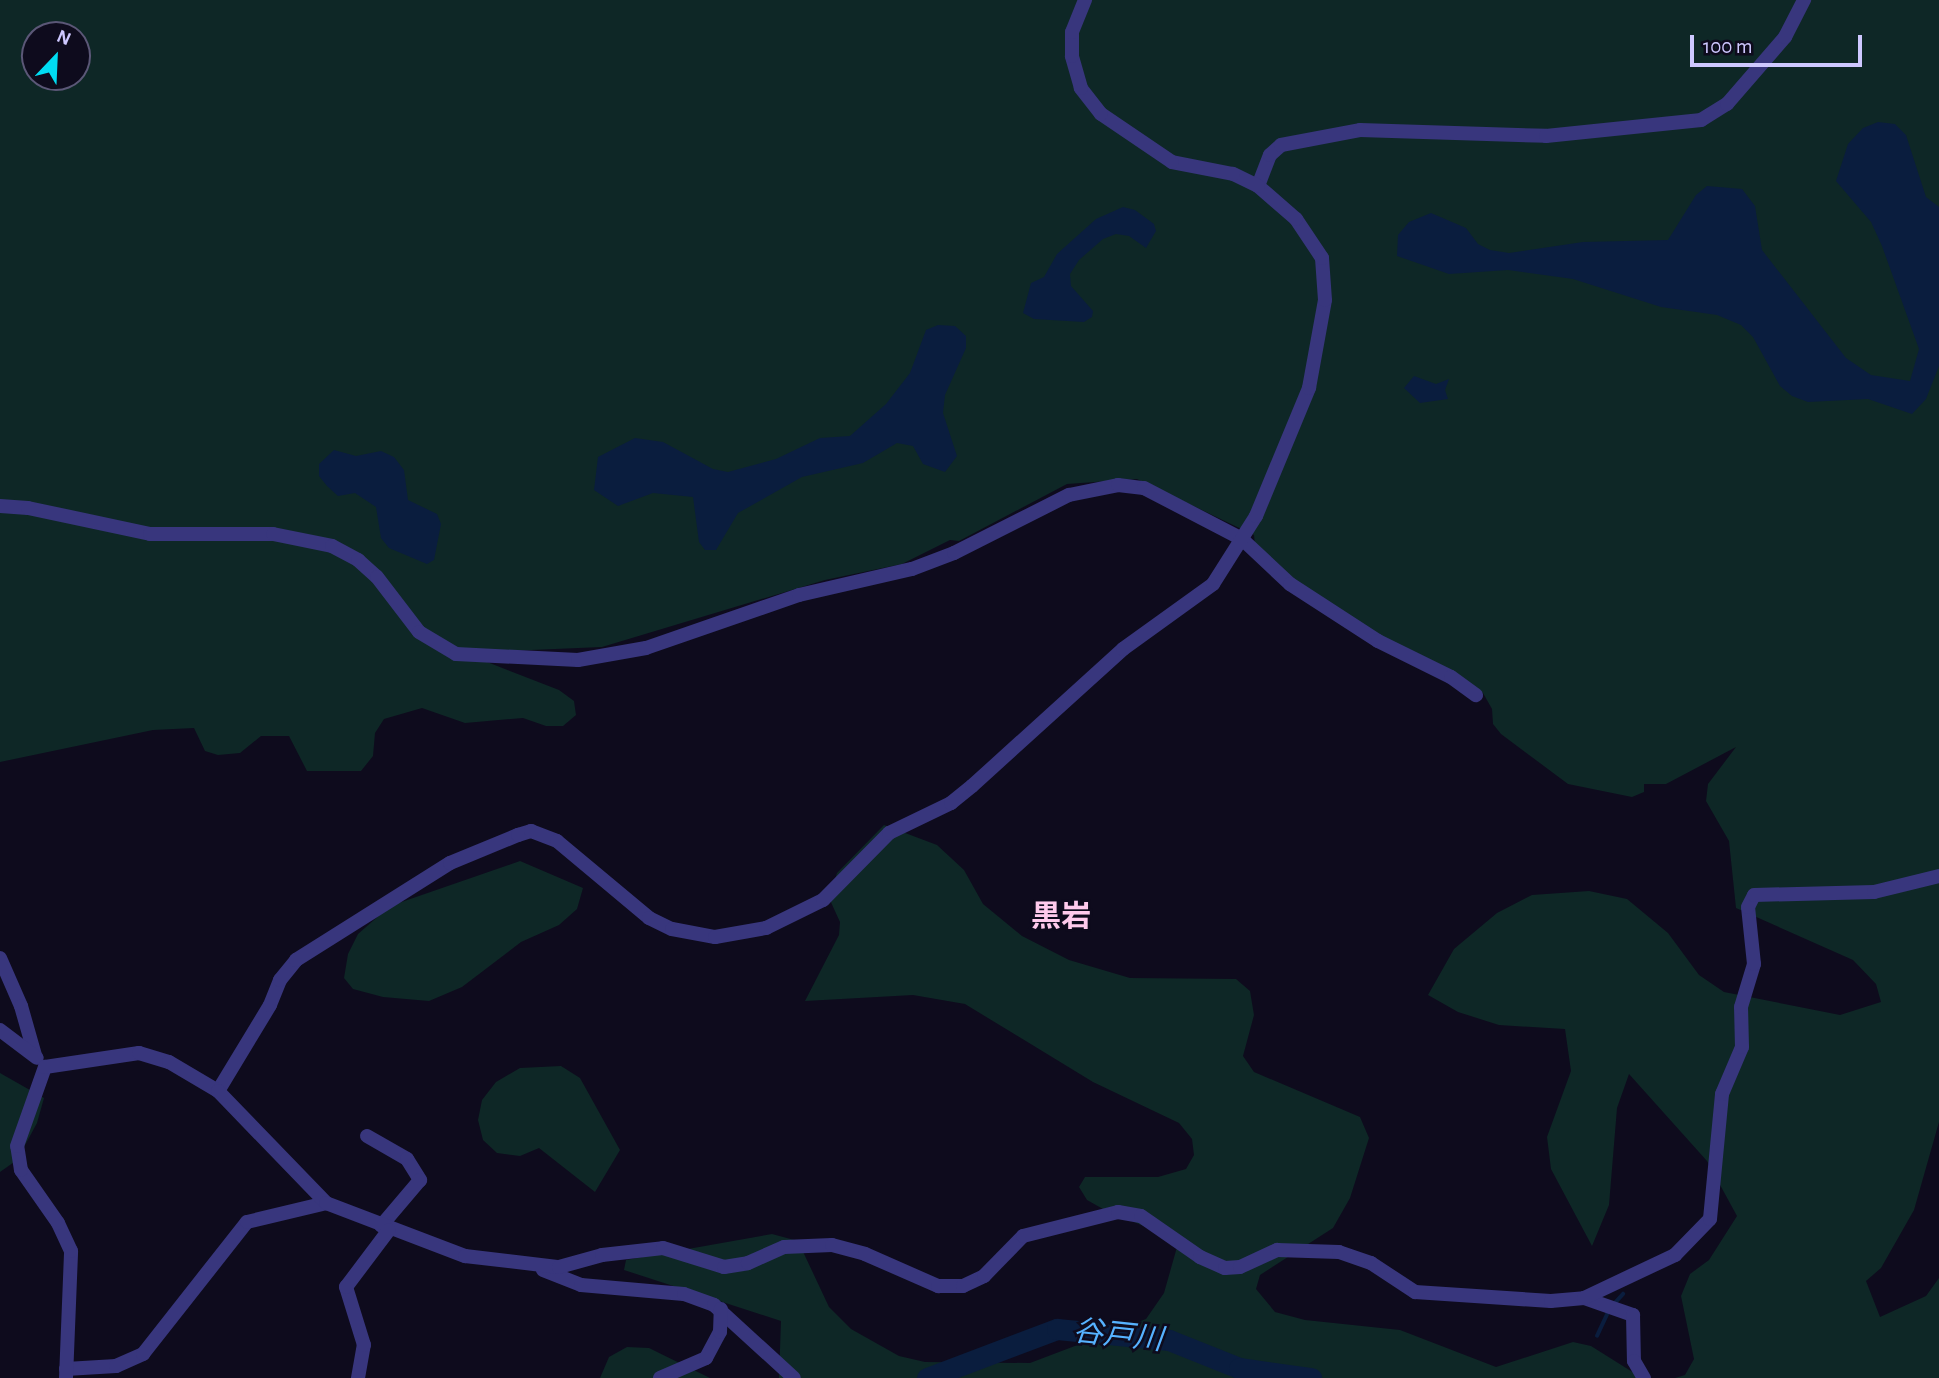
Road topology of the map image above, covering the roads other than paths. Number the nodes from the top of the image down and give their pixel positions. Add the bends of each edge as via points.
1 (1085, 0) edge
2 (1804, 0) edge
3 (1258, 186) junction
4 (0, 506) edge
5 (1242, 539) junction
6 (1476, 695) dead end
7 (1939, 876) edge
8 (0, 958) edge
9 (0, 1030) edge
10 (35, 1055) junction
11 (45, 1067) junction
12 (218, 1091) junction
13 (367, 1136) dead end
14 (326, 1203) junction
15 (385, 1228) junction
16 (536, 1266) junction
17 (1588, 1300) junction
18 (720, 1309) junction
19 (66, 1373) edge
20 (358, 1378) edge
21 (660, 1378) edge
22 (794, 1378) edge
23 (1644, 1378) edge

1 - 3 street via 1072,32 1072,56 1081,88 1101,114 1172,162 1233,174
2 - 3 street via 1777,47 1727,104 1701,120 1535,136 1360,130 1281,145 1270,155
3 - 5 street via 1314,242 1322,258 1325,300 1309,388
4 - 5 street via 150,534 273,534 308,540 358,560 377,577 419,632 456,654 578,660 646,648 799,595 912,569 986,538 1047,503 1093,488 1144,488
5 - 6 street via 1290,584 1378,641 1451,677
5 - 12 street via 1213,584 1123,649 951,803 889,833 823,900 754,933 690,934 649,918 557,841 531,831 450,863 296,960 280,980
7 - 17 street via 1874,892 1754,895 1748,907 1754,964 1741,1007 1742,1047 1722,1094 1710,1219 1683,1249
8 - 10 street
9 - 10 street
10 - 11 street
11 - 12 street via 139,1053 169,1062
11 - 19 street via 17,1155 21,1170 58,1223 71,1251
12 - 14 street
13 - 15 street via 407,1159 420,1180
14 - 15 street
14 - 19 street via 247,1222 144,1354 116,1366
15 - 16 street via 465,1256
15 - 20 street via 346,1287 364,1345
16 - 17 street via 559,1267 602,1255 663,1248 724,1267 748,1263 785,1247 832,1245 865,1254 925,1282 963,1286 984,1276 1023,1236 1118,1212 1141,1216 1200,1257 1225,1268 1240,1267 1278,1250 1339,1252 1371,1263 1415,1292
16 - 18 street via 581,1285 684,1294
17 - 23 street via 1633,1315 1634,1361
18 - 21 street via 720,1332 706,1358
18 - 22 street

